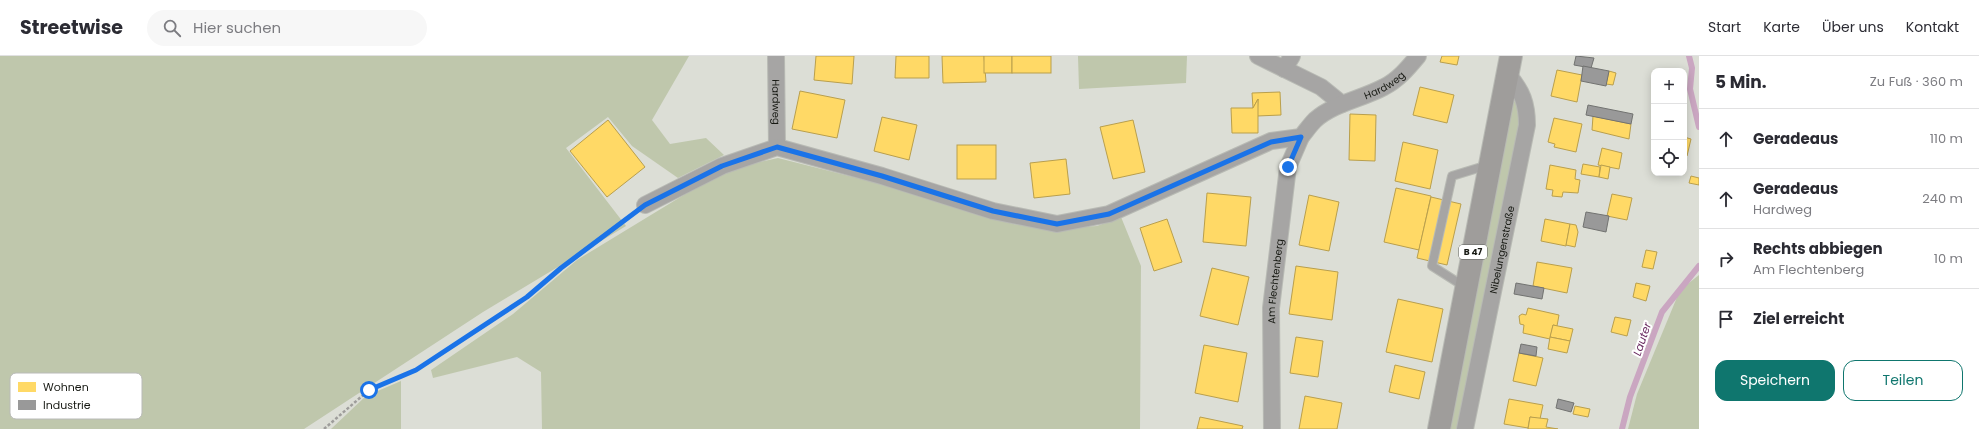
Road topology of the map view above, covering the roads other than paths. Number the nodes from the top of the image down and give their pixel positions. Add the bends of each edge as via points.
1 (776, 56) edge
2 (1258, 56) edge
3 (1418, 56) edge
4 (1288, 63) edge
5 (1509, 66) edge
6 (1342, 104) junction
7 (1301, 137) junction
8 (777, 147) junction
9 (1490, 165) junction
10 (645, 205) road end
11 (1466, 288) junction
12 (1272, 429) edge
13 (1439, 429) edge
14 (1465, 429) edge

1 - 8 street, Hardweg
2 - 4 street
3 - 6 street, Hardweg via 1403,74 1385,87
4 - 6 street
5 - 9 main road, Nibelungenstraße / B 47
5 - 14 street, Nibelungenstraße via 1514,82 1524,98 1527,125
6 - 7 street, Hardweg via 1316,120
7 - 8 street via 1271,142 1109,214 1057,224 993,211 882,176
7 - 12 street, Am Flechtenberg via 1288,167 1271,308
8 - 10 street via 722,166
9 - 11 main road, Nibelungenstraße / B 47
9 - 11 lane via 1452,176 1432,266
11 - 13 main road, Nibelungenstraße / B 47

